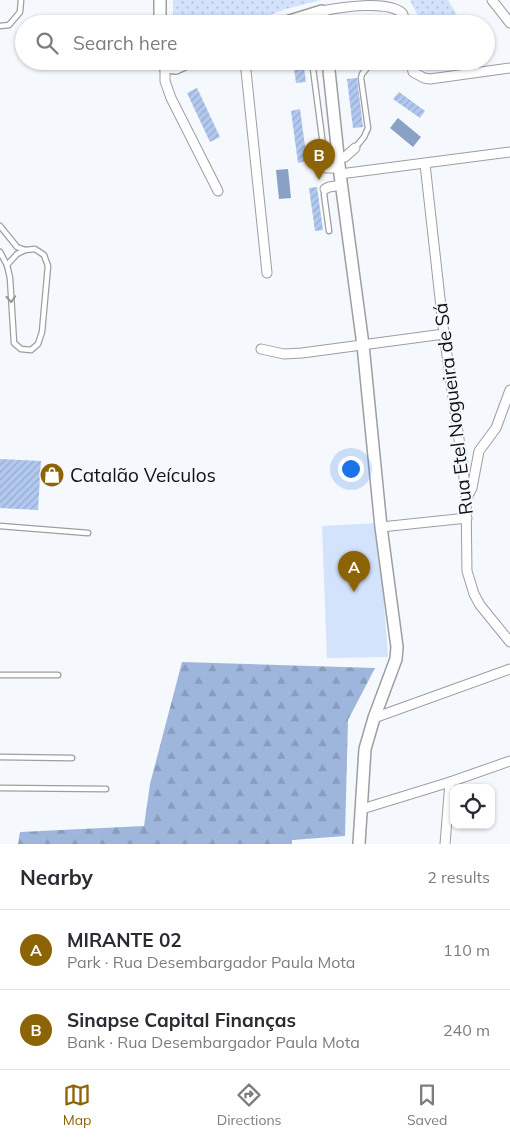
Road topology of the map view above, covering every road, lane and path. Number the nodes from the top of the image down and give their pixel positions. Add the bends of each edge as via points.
1 (21, 0) edge
2 (160, 0) edge
3 (492, 0) edge
4 (322, 11) junction
5 (17, 15) edge
6 (160, 15) edge
7 (309, 15) edge
8 (323, 15) edge
9 (403, 15) edge
10 (15, 18) edge
11 (510, 23) edge
12 (0, 26) edge
13 (510, 68) edge
14 (165, 70) edge
15 (246, 70) edge
16 (313, 70) edge
17 (329, 70) edge
18 (366, 70) edge
19 (413, 70) edge
20 (494, 70) edge
21 (495, 70) edge
22 (354, 148) joint
23 (510, 152) edge
24 (425, 164) junction
25 (326, 168) joint
26 (340, 171) junction
27 (326, 189) joint
28 (218, 191) dead end
29 (0, 227) edge
30 (329, 231) dead end
31 (25, 250) junction
32 (0, 252) edge
33 (7, 265) junction
34 (267, 273) dead end
35 (444, 334) junction
36 (362, 345) junction
37 (261, 349) dead end
38 (510, 390) edge
39 (466, 500) junction
40 (466, 518) junction
41 (0, 526) edge
42 (381, 528) junction
43 (88, 533) dead end
44 (510, 642) edge
45 (510, 669) edge
46 (0, 675) edge
47 (58, 675) dead end
48 (374, 718) junction
49 (0, 757) edge
50 (72, 758) dead end
51 (510, 761) edge
52 (450, 782) junction
53 (0, 788) edge
54 (106, 789) dead end
55 (362, 809) junction
56 (360, 844) edge
57 (445, 844) edge

1 - 5 lane
2 - 6 street
3 - 11 street
4 - 7 street
4 - 8 street
4 - 9 street via 357,4 386,3
10 - 12 lane via 9,25
13 - 21 street
14 - 28 street via 171,98
15 - 34 street
16 - 25 lane
17 - 26 street
18 - 22 lane via 362,78 368,128
19 - 20 street via 418,76 430,78
22 - 26 street via 345,157
23 - 24 street
24 - 26 street
24 - 35 street, Rua Etel Nogueira de Sá
25 - 26 street
26 - 27 street
26 - 36 street
27 - 30 lane
29 - 31 lane
31 - 33 lane
33 -> 31 lane via 14,343 22,349 31,350 38,344 42,332 48,266 44,255 35,249
32 - 33 lane
35 - 36 street
35 - 39 street, Rua Etel Nogueira de Sá
36 - 37 street via 284,354
36 - 42 street
38 - 39 street via 496,428 479,451 472,488
39 - 40 street, Rua Etel Nogueira de Sá
40 - 42 street
40 - 44 street, Rua Etel Nogueira de Sá via 467,571 474,594
41 - 43 lane
42 - 48 street via 397,647 396,659
45 - 48 street
46 - 47 lane
48 - 55 street via 365,749
49 - 50 lane
51 - 52 street
52 - 55 street
52 - 57 street
53 - 54 lane
55 - 56 street

